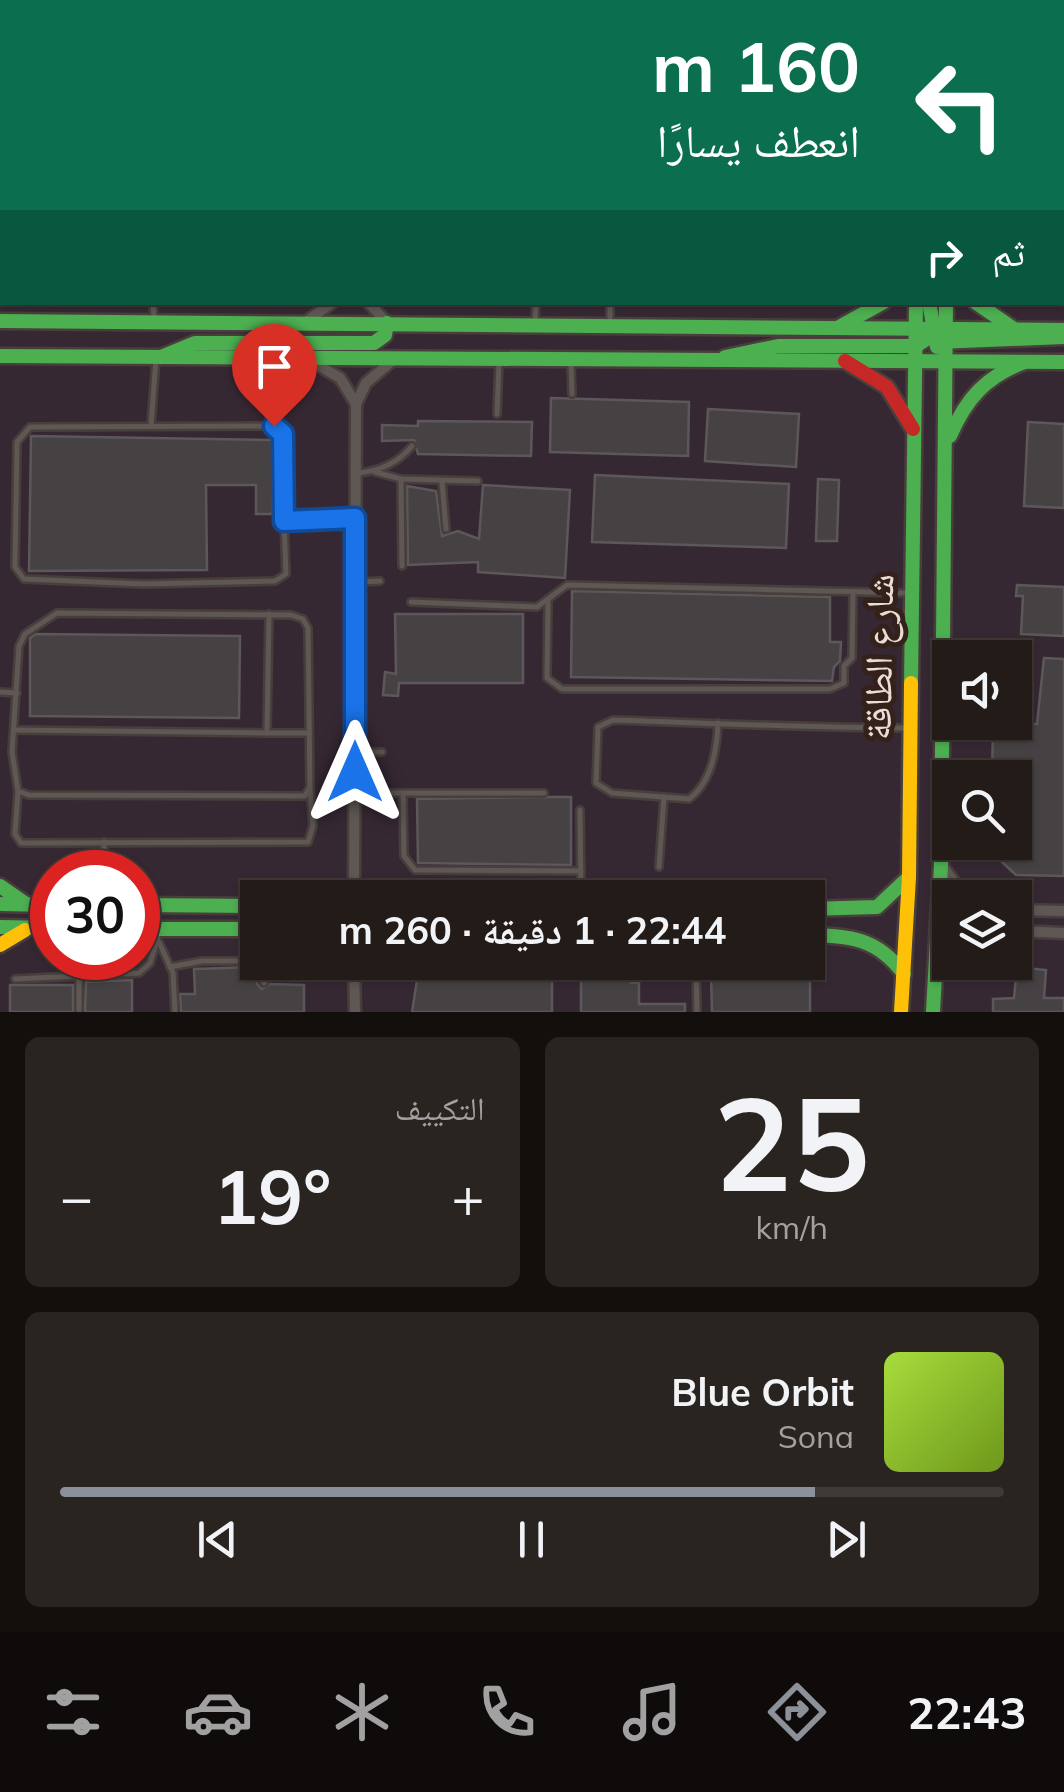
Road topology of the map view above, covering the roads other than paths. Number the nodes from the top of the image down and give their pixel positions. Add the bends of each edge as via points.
1 (153, 305) edge
2 (330, 305) edge
3 (371, 305) edge
4 (536, 305) edge
5 (610, 305) edge
6 (879, 305) edge
7 (917, 305) edge
8 (929, 305) edge
9 (945, 305) edge
10 (979, 305) edge
11 (0, 311) edge
12 (26, 321) junction
13 (154, 321) junction
14 (306, 321) junction
15 (0, 322) edge
16 (388, 323) junction
17 (536, 324) junction
18 (610, 324) junction
19 (839, 328) junction
20 (1014, 329) junction
21 (1064, 334) edge
22 (931, 343) junction
23 (8, 356) edge
24 (725, 357) junction
25 (300, 358) junction
26 (156, 359) junction
27 (393, 360) junction
28 (500, 360) junction
29 (572, 360) junction
30 (845, 361) junction
31 (1025, 362) junction
32 (1064, 362) edge
33 (0, 364) edge
34 (572, 394) dead end
35 (356, 404) junction
36 (497, 414) dead end
37 (151, 425) junction
38 (916, 436) junction
39 (946, 444) junction
40 (412, 446) dead end
41 (375, 472) junction
42 (355, 473) junction
43 (401, 478) junction
44 (478, 480) dead end
45 (442, 482) junction
46 (947, 510) junction
47 (355, 518) junction
48 (284, 521) junction
49 (446, 529) dead end
50 (402, 566) dead end
51 (380, 581) dead end
52 (355, 582) junction
53 (853, 592) junction
54 (912, 594) junction
55 (548, 600) junction
56 (412, 602) dead end
57 (269, 614) junction
58 (0, 692) edge
59 (17, 692) junction
60 (718, 723) junction
61 (908, 728) junction
62 (14, 730) junction
63 (267, 733) junction
64 (310, 733) junction
65 (355, 752) junction
66 (382, 752) dead end
67 (310, 787) junction
68 (18, 791) junction
69 (355, 793) junction
70 (403, 793) junction
71 (544, 793) dead end
72 (664, 798) junction
73 (580, 810) dead end
74 (104, 842) junction
75 (104, 850) edge
76 (942, 865) junction
77 (659, 867) dead end
78 (580, 871) junction
79 (909, 877) junction
80 (354, 880) edge
81 (580, 880) edge
82 (941, 880) edge
83 (953, 880) edge
84 (0, 886) edge
85 (0, 904) edge
86 (26, 905) junction
87 (30, 905) edge
88 (160, 905) edge
89 (240, 906) edge
90 (825, 908) edge
91 (1032, 910) edge
92 (1064, 911) edge
93 (0, 928) edge
94 (30, 928) joint
95 (240, 930) edge
96 (1032, 932) edge
97 (1064, 933) edge
98 (160, 936) edge
99 (825, 937) edge
100 (160, 939) edge
101 (0, 945) edge
102 (240, 962) edge
103 (170, 967) junction
104 (904, 974) junction
105 (30, 978) edge
106 (15, 979) dead end
107 (79, 980) edge
108 (263, 980) edge
109 (354, 980) edge
110 (696, 980) edge
111 (935, 980) edge
112 (264, 983) dead end
113 (79, 1012) edge
114 (176, 1012) edge
115 (355, 1012) edge
116 (697, 1012) edge
117 (901, 1012) edge
118 (932, 1012) edge

1 - 13 lane
2 - 14 street
3 - 16 street
4 - 17 lane
5 - 18 lane
6 - 19 street
7 - 22 street, شارع الطاقة
8 - 22 street
9 - 22 street, شارع الطاقة
10 - 20 street
11 - 12 street
12 - 13 street
12 - 15 street
13 - 14 street
14 - 16 street
16 - 17 street
16 - 26 street via 374,343 195,344
17 - 18 street
18 - 19 street
19 - 22 street
20 - 21 street
20 - 22 street
21 - 22 street
22 - 24 street via 778,346
22 - 30 street
22 - 31 street
22 - 38 street, شارع الطاقة
22 - 39 street, شارع الطاقة
22 - 46 street
23 - 26 street
23 - 33 street
24 - 29 street
24 - 30 street
25 - 26 street
25 - 27 street
25 - 35 street via 328,368
26 - 37 lane
27 - 28 street
27 - 35 street via 374,374
28 - 29 street
28 - 36 lane
29 - 34 lane
30 - 38 street via 891,389
31 - 32 street
31 - 39 street via 978,387
35 - 42 street
37 - 48 lane via 274,426 283,434
37 - 48 lane via 23,432 16,442 14,542 15,567 24,579 275,580 286,574
38 - 54 street, شارع الطاقة
39 - 46 street, شارع الطاقة
40 - 41 lane
41 - 42 lane
41 - 43 lane
42 - 47 street
43 - 45 lane
43 - 50 lane
44 - 45 lane
45 - 49 lane
46 - 76 street, شارع الطاقة
47 - 48 lane
47 - 52 street
51 - 52 lane
52 - 65 street
53 - 54 lane
53 - 55 lane via 567,584
53 - 55 lane via 852,658 844,666 844,683 830,690 562,689 546,678
54 - 61 street, شارع الطاقة
55 - 56 lane via 536,607
57 - 59 lane via 57,613 18,646
57 - 63 lane
57 - 64 lane via 303,618 308,628
58 - 59 lane
59 - 62 lane
60 - 61 lane
60 - 72 lane via 714,758 696,793
60 - 72 lane via 613,720 598,727 596,783 612,792
61 - 79 street, شارع الطاقة
62 - 63 lane
62 - 68 lane
63 - 64 lane
64 - 67 lane
65 - 66 lane
65 - 69 street
67 - 68 lane via 305,796
67 - 74 lane via 308,842
68 - 74 lane via 15,834 21,843
69 - 70 lane
69 - 80 street
70 - 71 lane
70 - 78 lane via 404,856 416,870
72 - 77 lane
73 - 78 lane
74 - 75 lane
76 - 82 street, شارع الطاقة
76 - 83 street
78 - 81 lane
79 - 90 street via 876,907
79 - 104 street, شارع الطاقة
84 - 86 street
85 - 86 street
86 - 87 street
88 - 89 street
91 - 92 street
93 - 94 street
94 - 101 street
95 - 98 street
96 - 97 street
99 - 104 street via 872,940
100 - 103 lane
102 - 103 lane
103 - 114 lane
104 - 117 street, شارع الطاقة
105 - 106 lane
107 - 113 lane
108 - 112 lane
109 - 115 street
110 - 116 lane
111 - 118 street, شارع الطاقة

